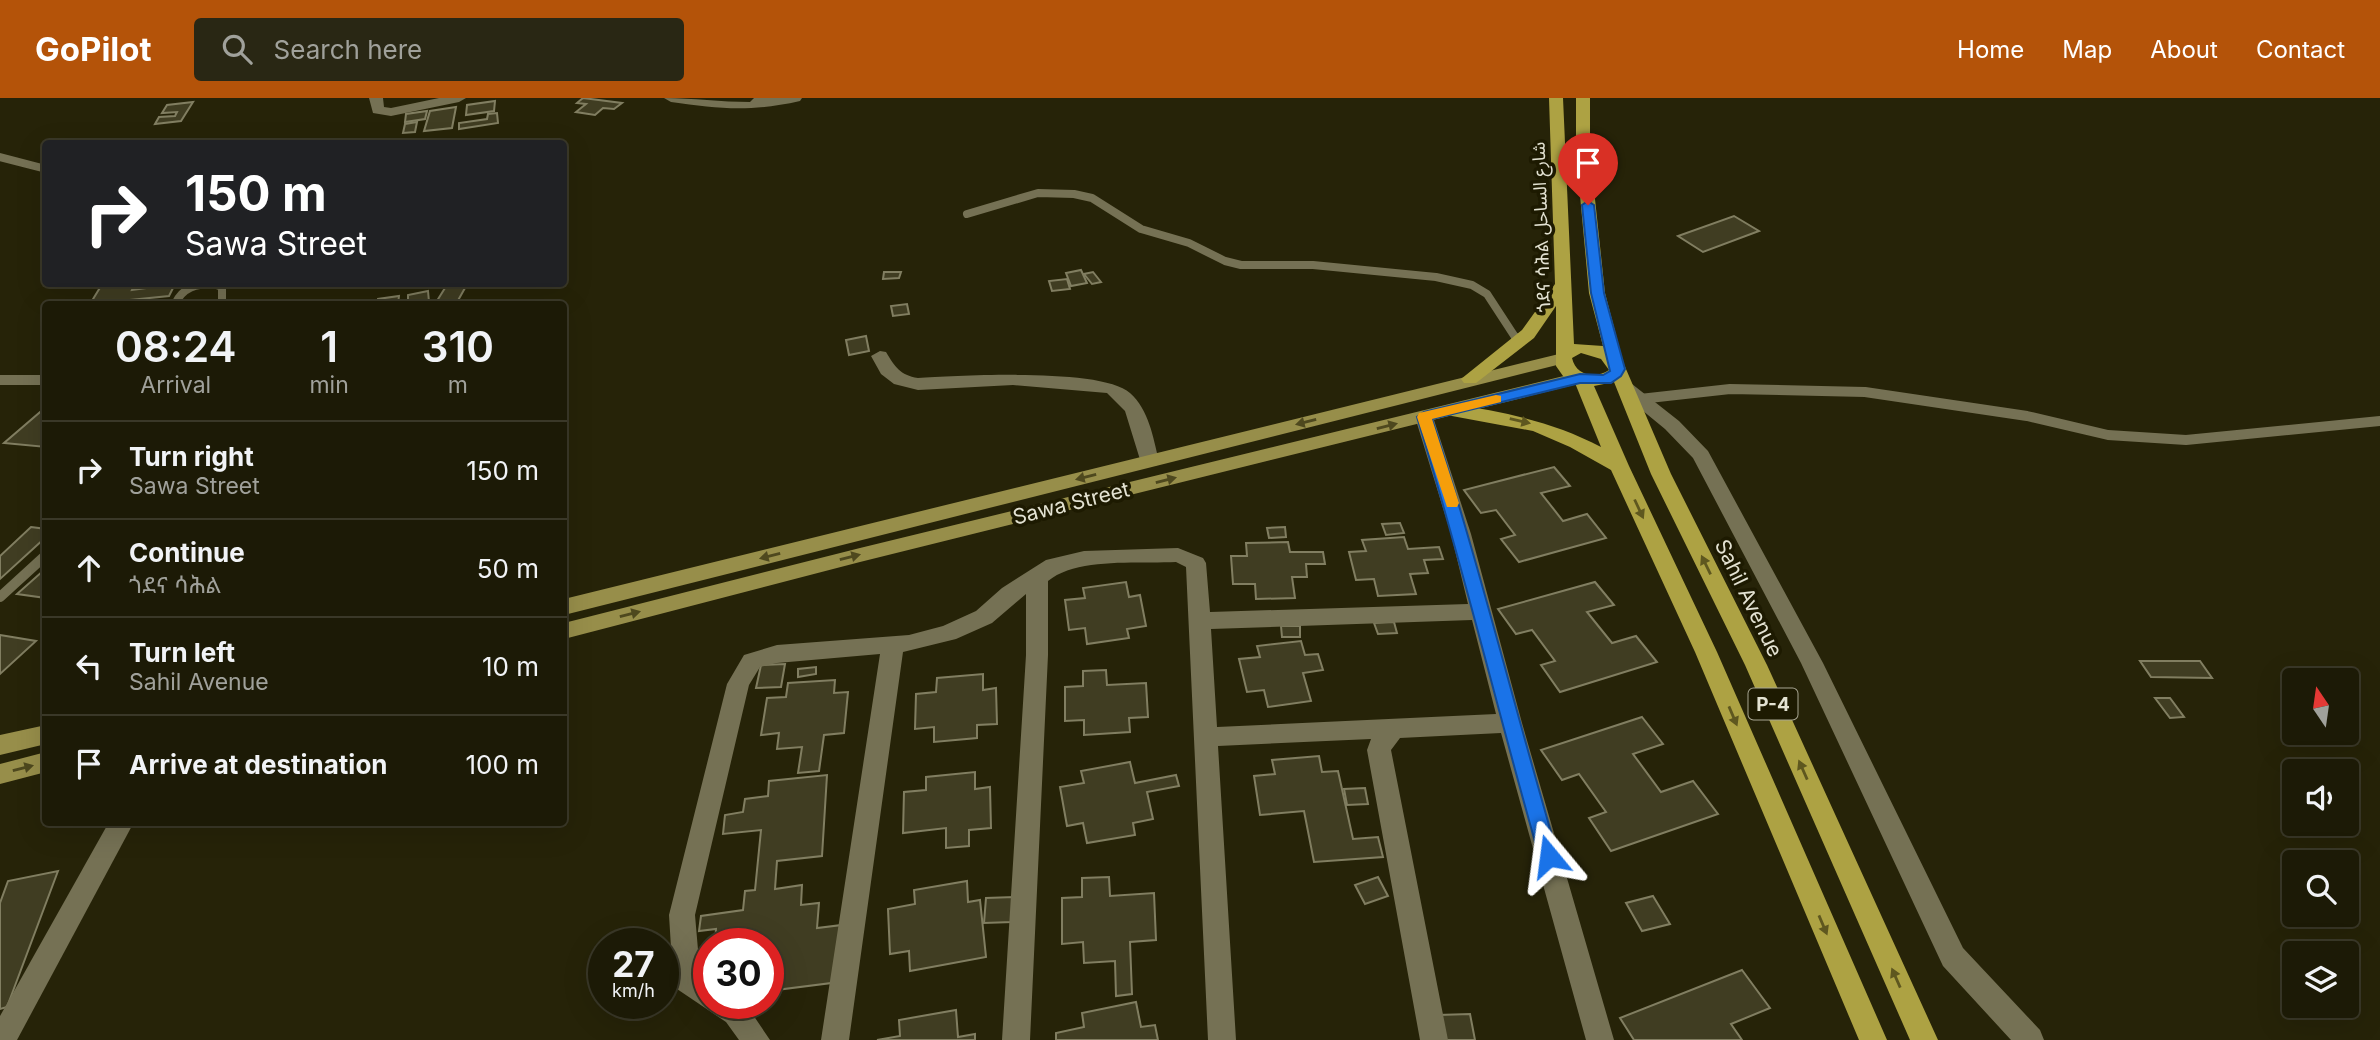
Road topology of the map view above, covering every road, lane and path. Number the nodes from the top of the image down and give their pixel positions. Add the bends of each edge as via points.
1 (376, 98) edge
2 (459, 98) edge
3 (671, 98) edge
4 (795, 98) edge
5 (1556, 98) edge
6 (1583, 98) edge
7 (758, 102) edge
8 (1556, 122) junction
9 (1583, 125) junction
10 (0, 157) edge
11 (42, 168) edge
12 (967, 214) dead end
13 (1562, 255) junction
14 (1594, 258) junction
15 (1563, 284) junction
16 (190, 287) edge
17 (176, 301) edge
18 (1518, 341) junction
19 (880, 356) dead end
20 (1564, 356) junction
21 (1470, 379) junction
22 (1581, 379) junction
23 (1625, 379) junction
24 (0, 380) edge
25 (42, 380) edge
26 (1452, 410) junction
27 (1424, 417) junction
28 (2375, 421) edge
29 (2380, 426) edge
30 (1149, 461) junction
31 (1619, 466) junction
32 (42, 559) edge
33 (1037, 578) junction
34 (0, 597) edge
35 (567, 606) edge
36 (1481, 612) junction
37 (1198, 621) junction
38 (567, 630) edge
39 (893, 644) junction
40 (1510, 723) junction
41 (1395, 729) junction
42 (42, 735) edge
43 (1205, 737) junction
44 (0, 745) edge
45 (42, 763) edge
46 (0, 774) edge
47 (120, 826) edge
48 (693, 984) edge
49 (740, 1019) edge
50 (2, 1040) edge
51 (756, 1040) edge
52 (835, 1040) edge
53 (1016, 1040) edge
54 (1222, 1040) edge
55 (1434, 1040) edge
56 (1600, 1040) edge
57 (1873, 1040) edge
58 (1924, 1040) edge
59 (2030, 1040) edge

1 - 2 street via 378,110 391,112
3 - 7 street via 725,106
4 - 7 street
5 - 8 highway, ጎደና ሳሕል شارع الساحل
6 - 9 highway, Sahil Avenue / P-4
8 - 9 highway
8 - 13 highway, ጎደና ሳሕል شارع الساحل
9 - 14 highway, Sahil Avenue / P-4
10 - 11 lane
12 - 18 lane via 1038,193 1074,194 1092,198 1130,224 1241,265 1339,267 1472,285 1487,294
13 - 14 highway
13 - 15 highway, ጎደና ሳሕል شارع الساحل
14 - 23 highway, Sahil Avenue / P-4 via 1597,293
15 - 18 highway via 1528,334
15 - 20 highway, ጎደና ሳሕል شارع الساحل
16 - 17 lane via 181,291
18 - 21 highway
19 - 30 street via 893,375 918,384 1013,379 1112,388 1126,396 1136,411
20 - 21 main road, Sawa Street
20 - 22 highway via 1565,369
20 - 23 highway via 1578,348 1595,349
21 -> 30 main road, Sawa Street
22 - 23 highway
22 - 26 main road, Sawa Street
22 - 31 highway, P-4
23 - 28 lane via 1730,389 1865,392 2027,416 2108,435 2186,440
58 -> 23 highway, Sahil Avenue / P-4 via 1756,665 1661,474
23 - 59 street via 1701,455 1812,663 1953,957
24 - 25 lane
26 - 27 main road, Sawa Street
26 -> 31 highway via 1544,427
27 - 36 street
38 -> 27 main road, Sawa Street
28 - 29 lane
30 -> 35 main road, Sawa Street
31 -> 57 highway, P-4 via 1706,652
32 - 34 lane
33 - 37 street via 1053,565 1084,558 1178,555 1196,563
33 - 39 street via 984,617 948,633
33 - 53 street
36 - 37 street
36 - 40 street
37 - 43 street
39 - 48 street via 777,653 751,661 737,684 682,915 687,980
39 - 52 street
40 - 41 street
40 - 56 street
41 - 43 street
41 - 55 street via 1378,750
42 - 44 main road
43 - 54 street
46 -> 45 main road
47 - 50 street
49 - 51 street

